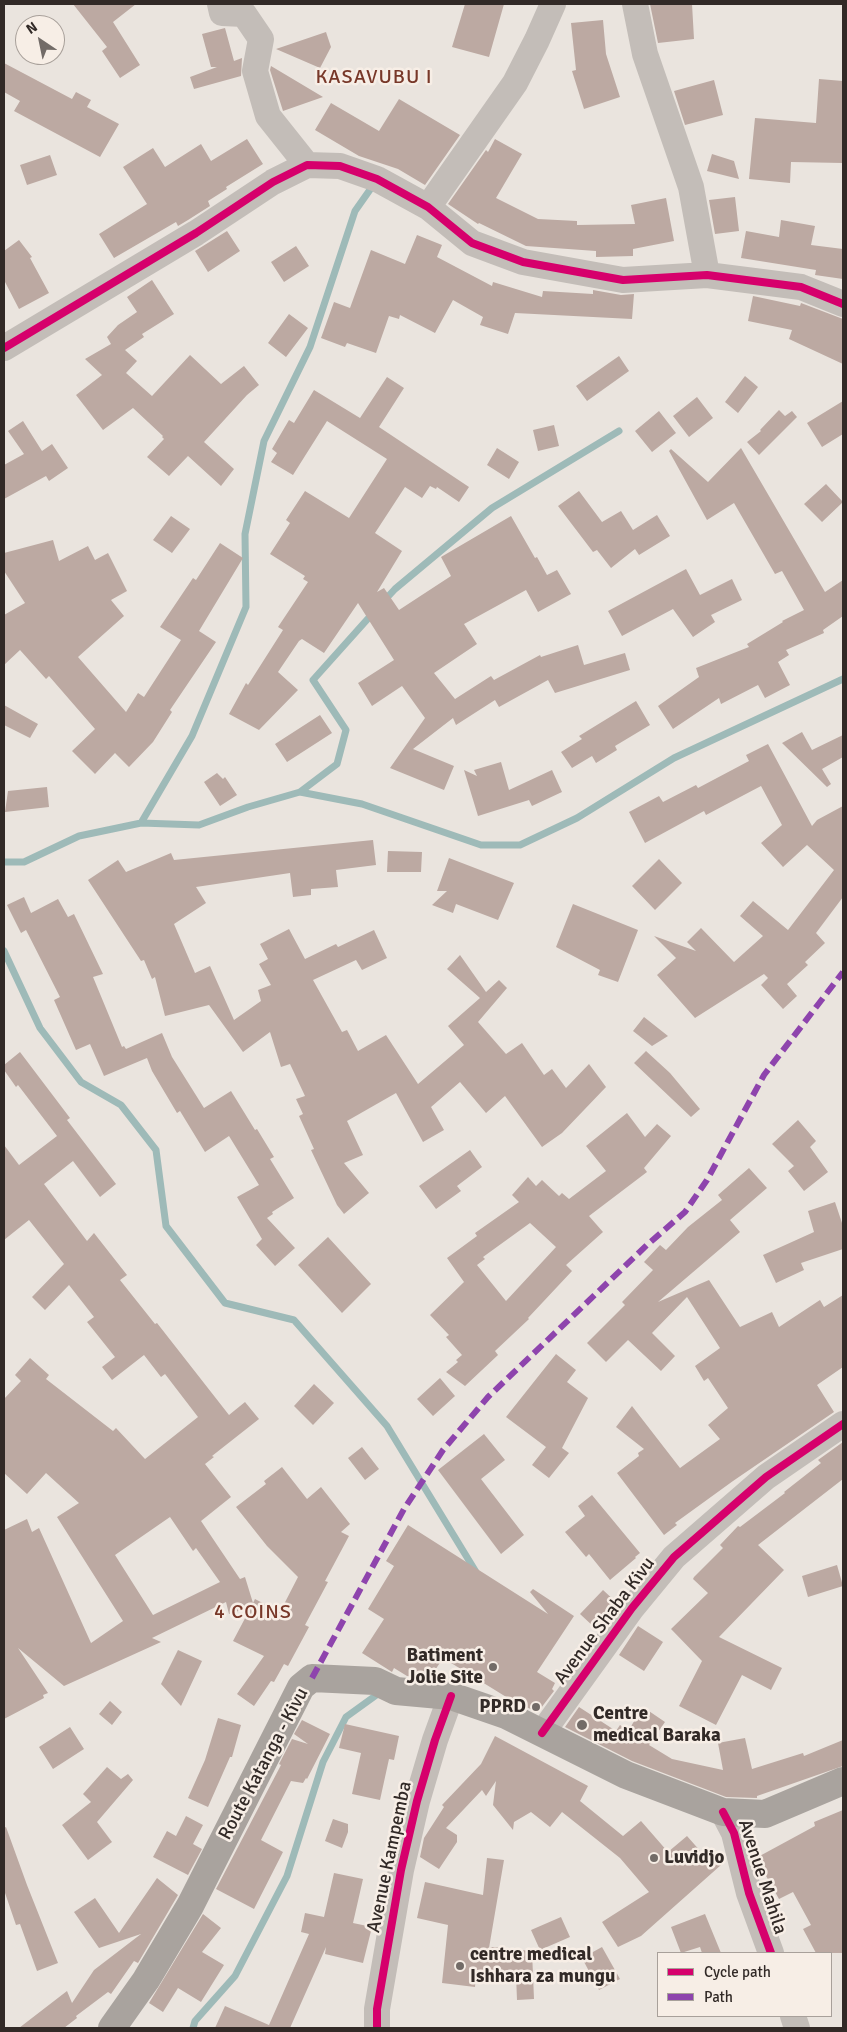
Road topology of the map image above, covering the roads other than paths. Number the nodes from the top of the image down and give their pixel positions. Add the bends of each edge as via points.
1 (220, 4) edge
2 (553, 4) edge
3 (635, 4) edge
4 (307, 165) junction
5 (428, 207) junction
6 (707, 275) junction
7 (843, 304) edge
8 (4, 348) edge
9 (843, 1424) edge
10 (451, 1696) junction
11 (542, 1733) junction
12 (843, 1781) edge
13 (723, 1812) junction
14 (771, 1952) edge
15 (112, 2028) edge
16 (377, 2028) edge

1 - 4 street via 222,13 244,14 260,39 255,71 268,116
2 - 5 street via 515,83
3 - 6 street via 645,54 691,187
4 - 5 street via 340,166 377,179
4 - 8 street via 273,182 196,233
5 - 6 street via 472,243 523,262 623,280
6 - 7 street via 801,287
9 - 11 street, Avenue Shaba Kivu via 766,1477 674,1557 632,1608
10 - 11 highway, Route Katanga - Kivu
10 - 15 highway, Route Katanga - Kivu via 312,1678 302,1687 190,1906 146,1980
10 - 16 street, Avenue Kampemba via 432,1749 403,1861 377,2009
11 - 13 highway, Route Katanga - Kivu via 626,1775
12 - 13 highway, Route Katanga - Kivu via 765,1814
13 - 14 street, Avenue Mahila via 734,1833 749,1893

